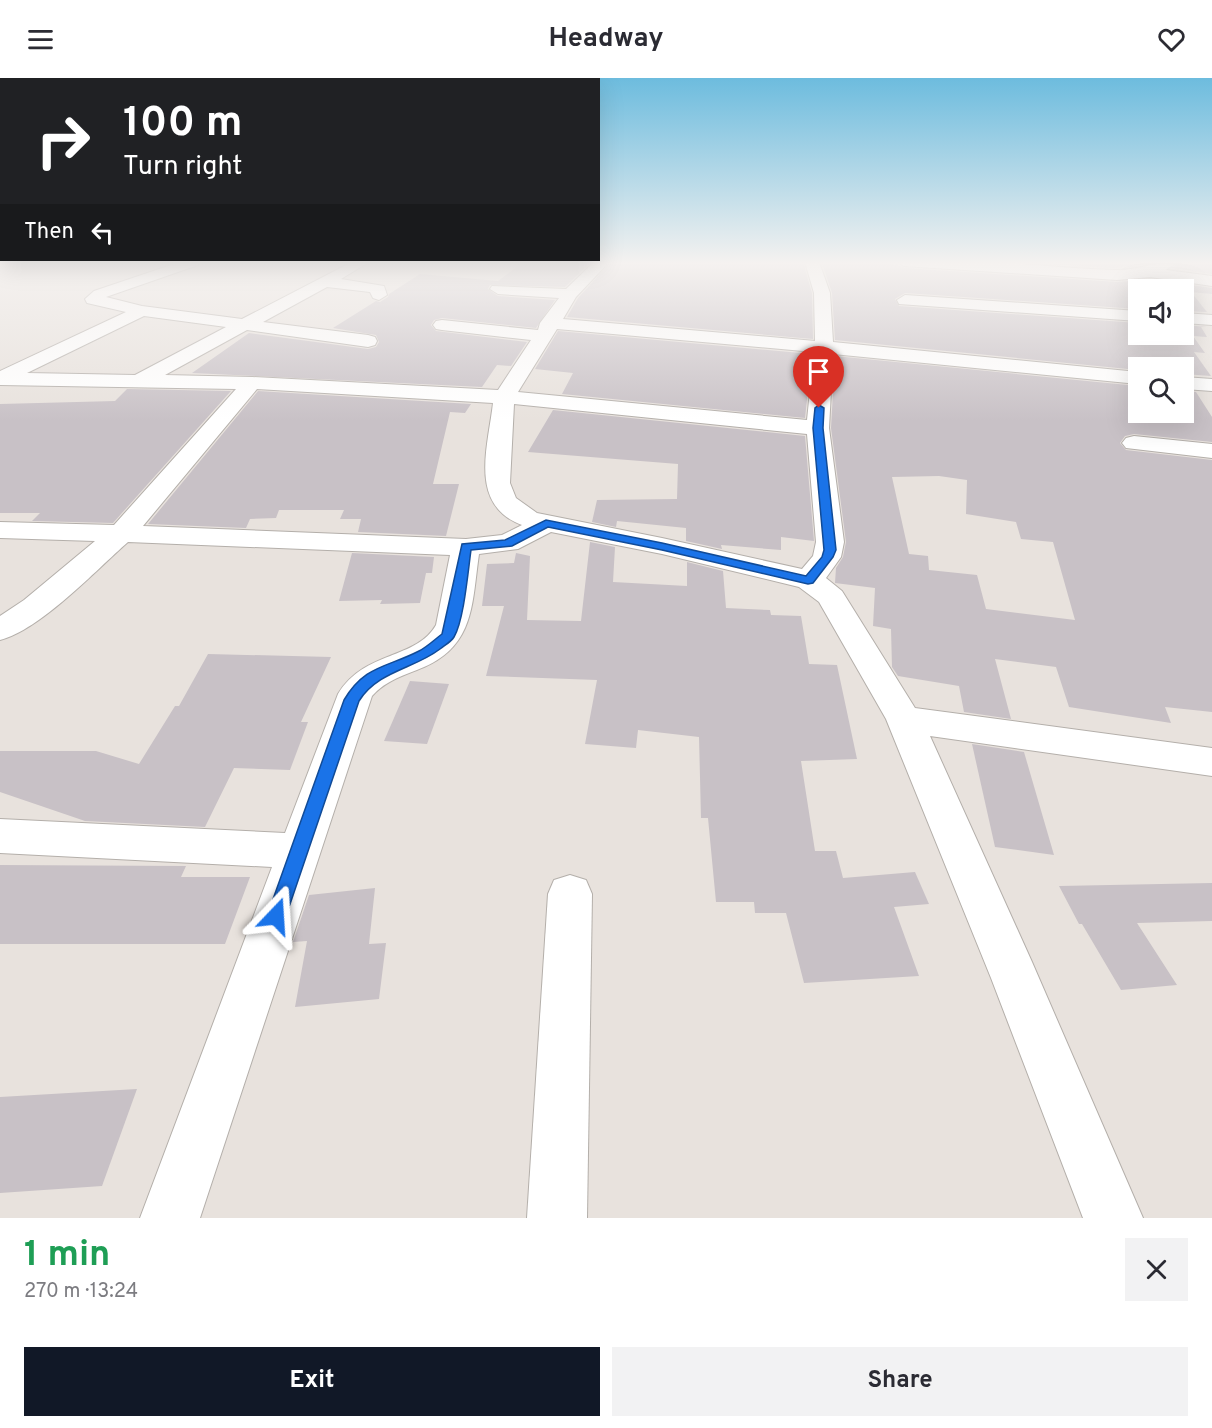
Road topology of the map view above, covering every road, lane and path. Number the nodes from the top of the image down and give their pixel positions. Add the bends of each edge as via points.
1 (133, 315) edge
2 (176, 315) edge
3 (263, 315) edge
4 (555, 315) edge
5 (824, 315) edge
6 (1194, 319) edge
7 (1212, 320) edge
8 (246, 324) junction
9 (442, 325) dead end
10 (545, 329) junction
11 (369, 341) dead end
12 (824, 347) junction
13 (1128, 377) edge
14 (0, 379) edge
15 (139, 381) junction
16 (252, 383) junction
17 (1194, 384) edge
18 (1212, 386) edge
19 (504, 397) junction
20 (818, 428) junction
21 (1134, 443) dead end
22 (1212, 451) edge
23 (546, 524) junction
24 (0, 530) edge
25 (122, 533) junction
26 (466, 547) junction
27 (808, 580) junction
28 (0, 630) edge
29 (904, 719) junction
30 (1212, 762) edge
31 (0, 836) edge
32 (299, 851) junction
33 (570, 894) dead end
34 (170, 1218) edge
35 (557, 1218) edge
36 (1113, 1218) edge

1 - 14 street
2 - 8 street
3 - 8 street
4 - 10 street
5 - 12 street
6 - 7 street
8 - 11 street
8 - 15 street
9 - 10 street
10 - 12 street
10 - 19 street
12 - 13 street
12 - 20 street
14 - 15 street
15 - 16 street
16 - 19 street
16 - 25 street
17 - 18 street
19 - 20 street
19 - 23 street via 496,471 499,492 514,511
20 - 27 street via 830,550
21 - 22 street
23 - 26 street via 508,543
23 - 27 street
24 - 25 street
25 - 26 street
25 - 28 street via 34,608
26 - 32 street via 448,636 425,654 375,675 362,685 352,700
27 - 29 street via 838,606
29 - 30 street
29 - 36 street
31 - 32 street
32 - 34 street
33 - 35 street

